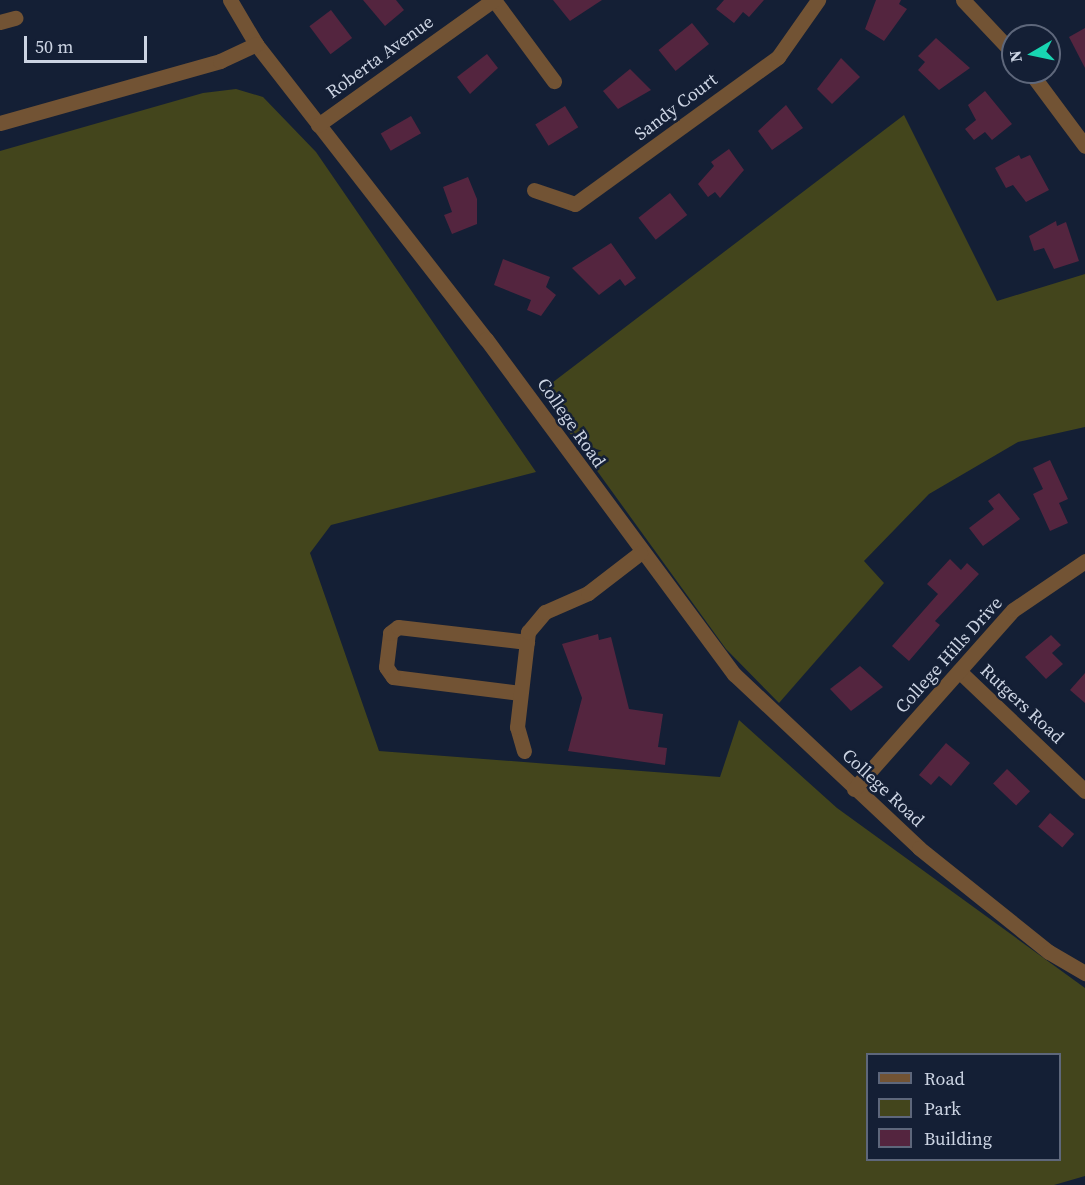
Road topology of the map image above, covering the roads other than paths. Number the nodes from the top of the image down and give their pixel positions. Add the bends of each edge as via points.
1 (230, 0) edge
2 (494, 0) edge
3 (818, 0) edge
4 (963, 0) edge
5 (1001, 40) edge
6 (256, 44) junction
7 (554, 81) dead end
8 (1041, 84) edge
9 (0, 123) edge
10 (318, 125) junction
11 (1081, 128) edge
12 (1085, 146) edge
13 (534, 190) dead end
14 (640, 553) junction
15 (1085, 561) edge
16 (527, 642) junction
17 (959, 671) junction
18 (520, 693) junction
19 (524, 751) dead end
20 (854, 789) junction
21 (1085, 791) edge
22 (1085, 973) edge

1 - 6 street, College Road
2 - 7 street
2 - 10 street, Roberta Avenue
3 - 13 street, Sandy Court via 778,57 575,204
4 - 5 street
6 - 9 street via 220,61
6 - 10 street, College Road
8 - 11 street
10 - 14 street, College Road via 486,339
11 - 12 street
14 - 16 street via 588,593 545,612
14 - 20 street, College Road via 734,674
15 - 17 street, College Hills Drive via 1013,610
16 - 18 street
16 - 18 street via 398,627 390,633 386,667 393,677
17 - 20 street, College Hills Drive
17 - 21 street, Rutgers Road
18 - 19 street via 517,727
20 - 22 street, College Road via 957,879

